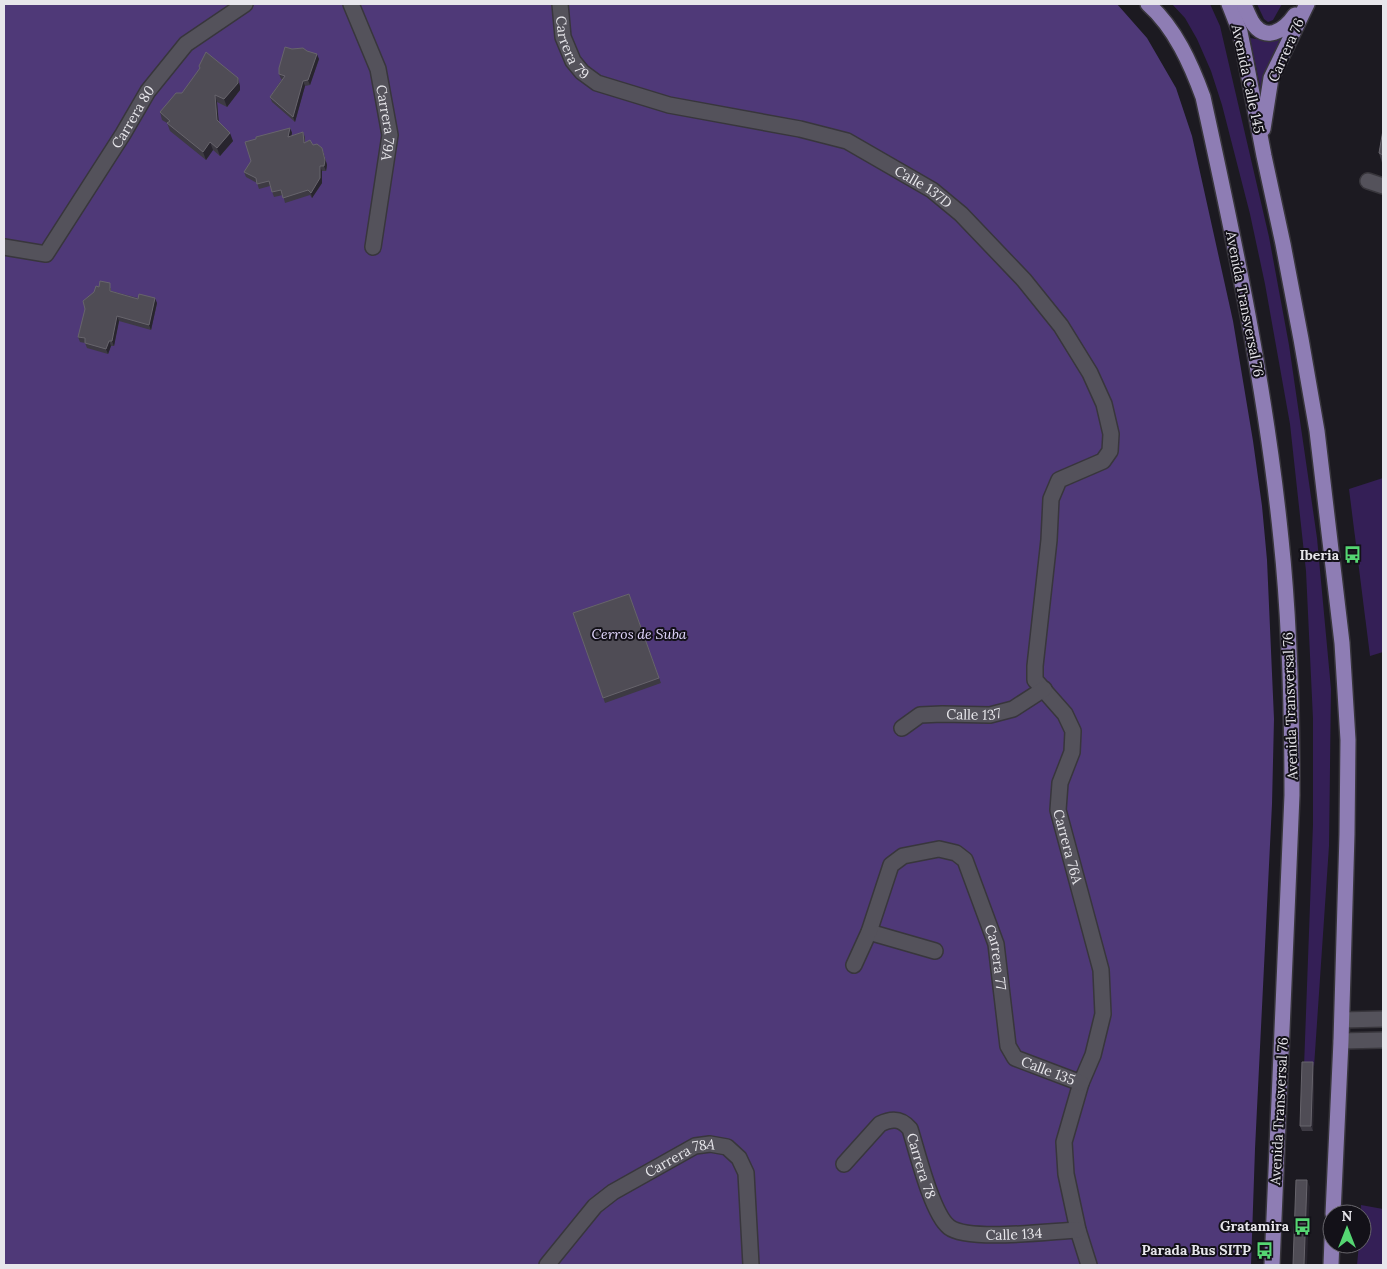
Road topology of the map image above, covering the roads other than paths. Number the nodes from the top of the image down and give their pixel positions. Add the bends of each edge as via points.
1 (245, 4) edge
2 (351, 4) edge
3 (560, 4) edge
4 (1148, 4) edge
5 (1228, 4) edge
6 (1244, 4) edge
7 (1303, 4) edge
8 (1307, 4) edge
9 (597, 83) joint
10 (1264, 156) junction
11 (1368, 180) dead end
12 (1383, 186) edge
13 (4, 247) edge
14 (373, 247) dead end
15 (1103, 461) joint
16 (1044, 689) junction
17 (902, 728) dead end
18 (869, 932) junction
19 (935, 951) dead end
20 (854, 964) dead end
21 (1383, 1019) edge
22 (1342, 1020) junction
23 (1383, 1040) edge
24 (1341, 1041) junction
25 (1014, 1058) joint
26 (1081, 1083) junction
27 (844, 1164) dead end
28 (1333, 1204) edge
29 (950, 1228) joint
30 (1078, 1230) junction
31 (547, 1265) edge
32 (751, 1265) edge
33 (1088, 1265) edge
34 (1272, 1265) edge

1 - 13 street, Carrera 80 via 186,44 148,91 46,254
2 - 14 street, Carrera 79A via 378,69 390,135
3 - 9 street, Carrera 79 via 563,37 573,61
4 - 34 main road, Avenida Transversal 76 via 1165,23 1194,71 1203,97 1253,337 1281,539 1287,617 1292,795
5 - 10 main road, Avenida Calle 145 via 1240,32
6 - 7 main road, Carrera 76 via 1258,30 1268,34 1287,26
8 - 10 main road, Carrera 76 via 1271,78 1263,124
9 - 15 street, Calle 137D via 669,106 800,129 847,141 932,190 961,214 1009,264 1061,326 1090,373 1104,404 1111,434 1110,451
10 - 22 main road via 1317,431 1342,642 1348,740
11 - 12 street
15 - 16 street, Carrera 76A via 1059,480 1051,499 1035,666 1035,680
16 - 17 street, Calle 137 via 1013,710 990,715 920,715
16 - 26 street, Carrera 76A via 1065,714 1073,730 1072,752 1060,783 1058,810 1101,970 1103,1014 1093,1055
18 - 19 street
18 - 20 street
18 - 25 street, Carrera 77 via 892,865 903,856 940,850 956,853 965,860 996,944 1008,1046
21 - 22 street
22 - 24 main road
23 - 24 street
24 - 28 main road
25 - 26 street, Calle 135
26 - 30 street, Carrera 76A via 1064,1142 1066,1174
27 - 29 street, Carrera 78 via 880,1124 897,1119 904,1122 910,1129 936,1207
29 - 30 street, Calle 134 via 976,1236
30 - 33 street, Carrera 76A
31 - 32 street, Carrera 78A via 595,1206 613,1192 695,1146 710,1144 727,1147 739,1158 746,1173

